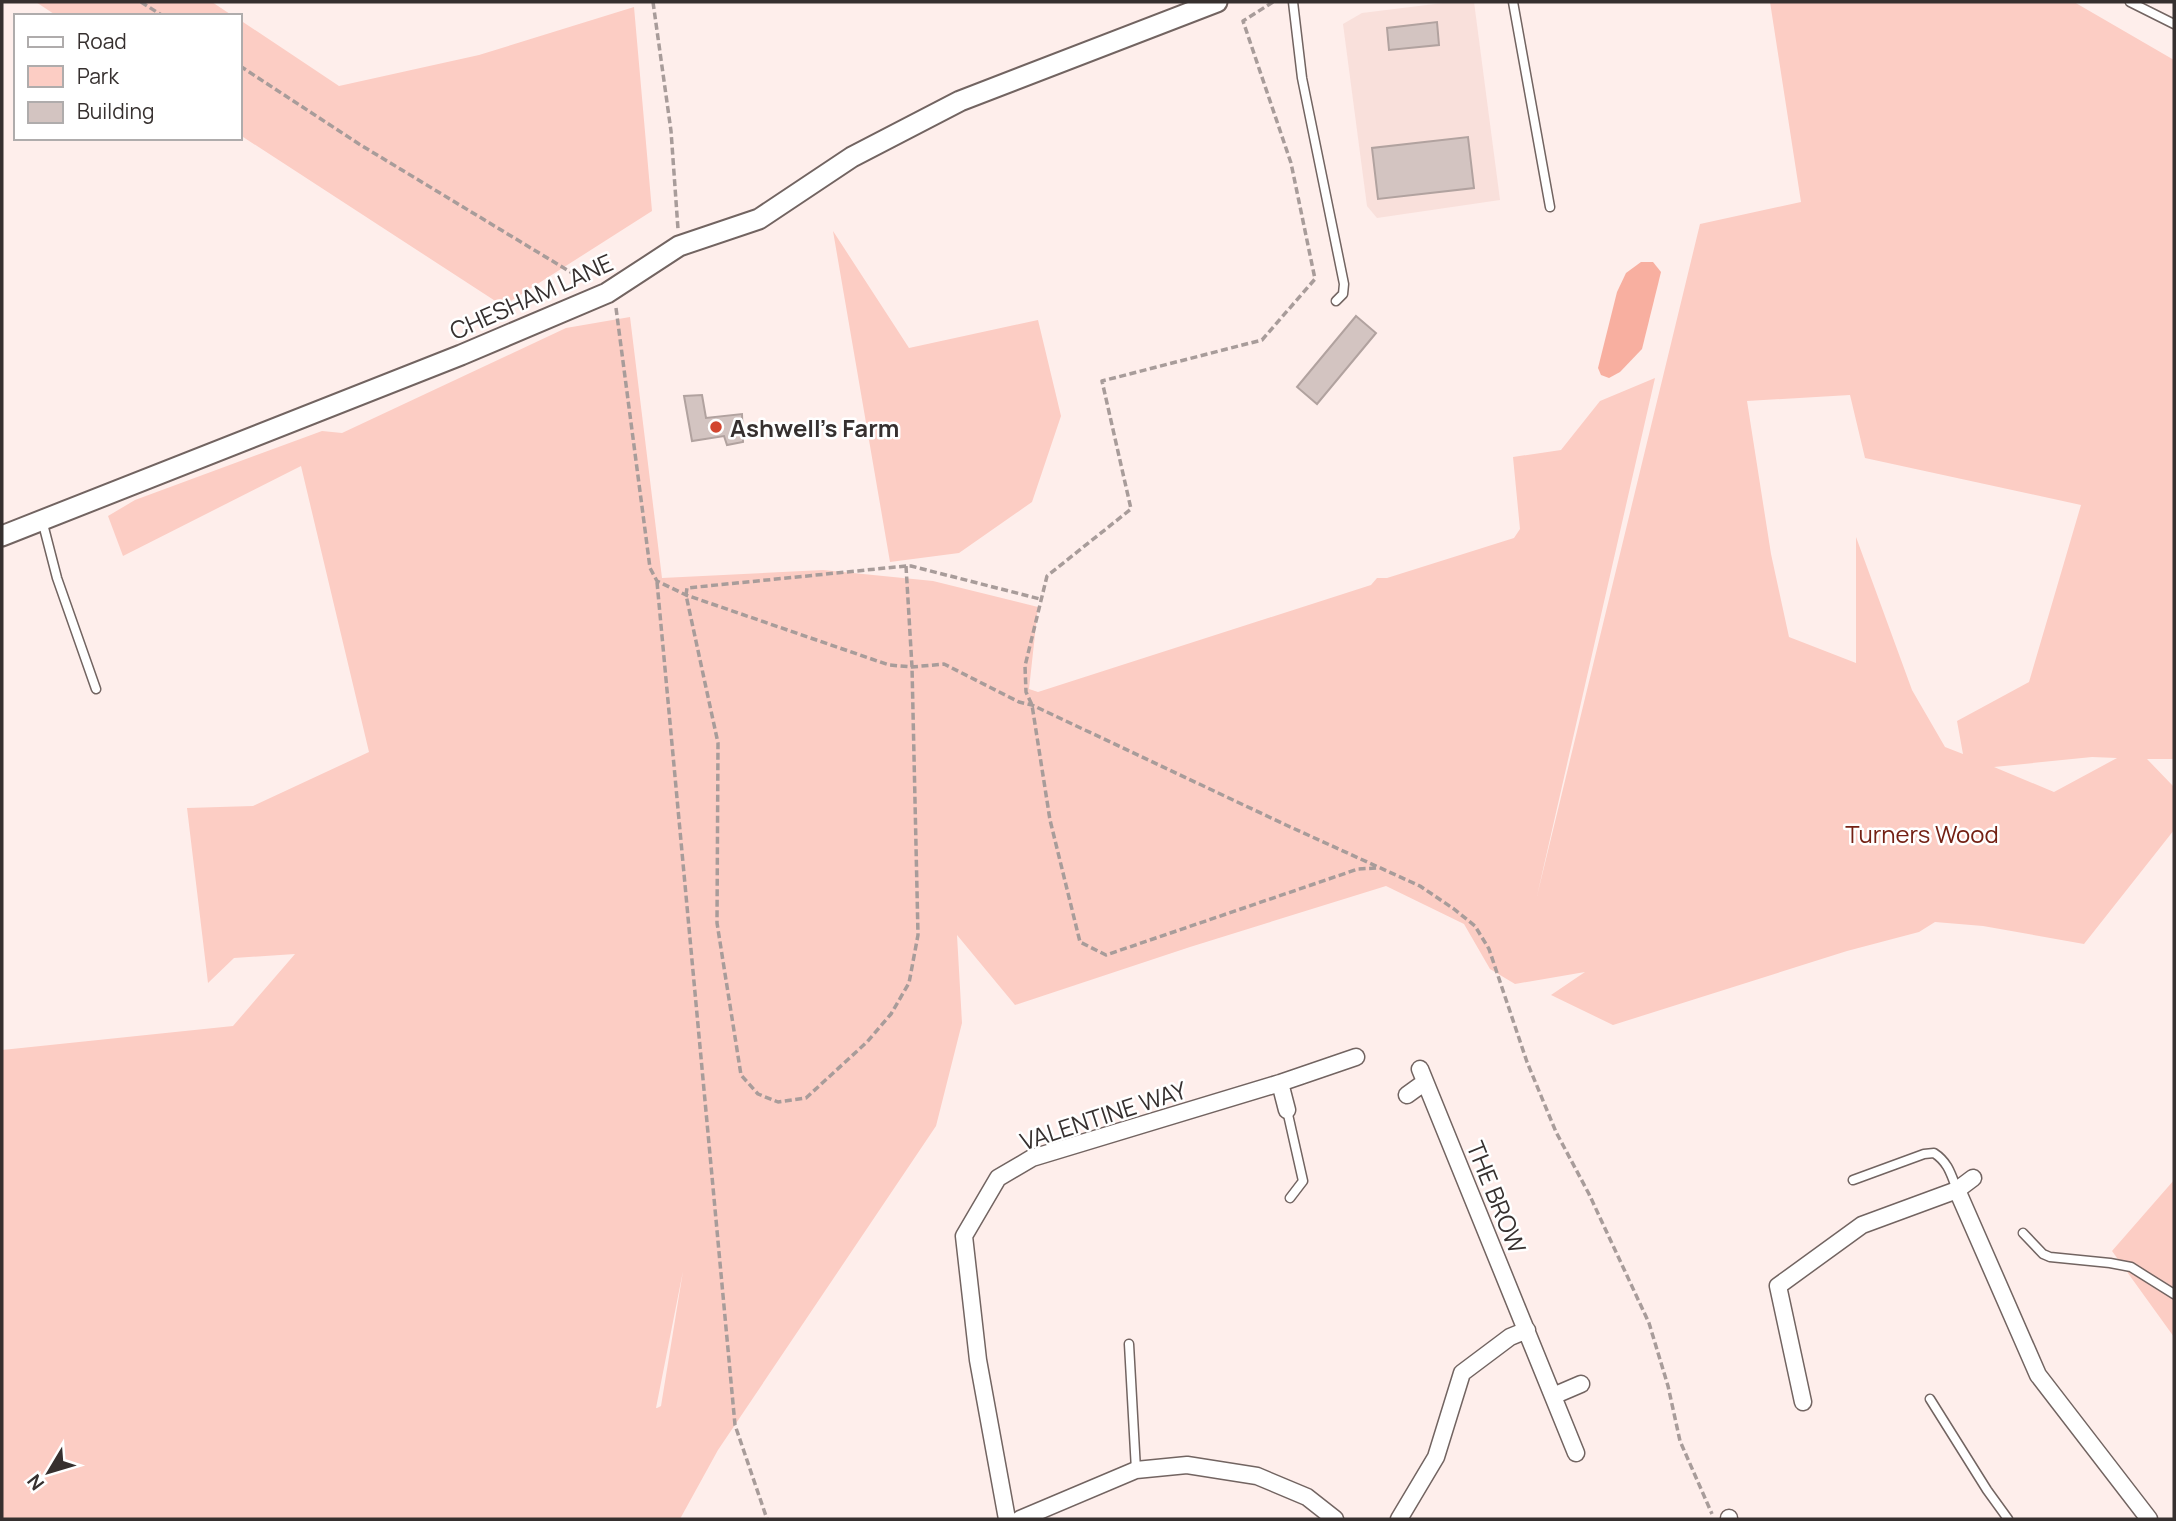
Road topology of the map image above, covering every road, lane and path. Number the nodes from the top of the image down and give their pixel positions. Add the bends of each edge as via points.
1 (141, 2) edge
2 (653, 2) edge
3 (1217, 2) edge
4 (1273, 2) edge
5 (1293, 2) edge
6 (1513, 2) edge
7 (2130, 2) edge
8 (160, 14) edge
9 (2174, 23) edge
10 (242, 67) edge
11 (1550, 207) dead end
12 (679, 246) junction
13 (611, 291) junction
14 (1336, 301) dead end
15 (42, 520) junction
16 (2, 536) edge
17 (906, 566) junction
18 (657, 581) junction
19 (686, 595) junction
20 (1040, 599) junction
21 (912, 667) junction
22 (96, 688) dead end
23 (1032, 705) junction
24 (1380, 868) junction
25 (1356, 1057) dead end
26 (1280, 1083) junction
27 (1406, 1095) dead end
28 (1287, 1110) joint
29 (1973, 1178) dead end
30 (1853, 1180) dead end
31 (1957, 1190) junction
32 (1290, 1198) dead end
33 (2023, 1233) dead end
34 (2174, 1294) edge
35 (1527, 1330) junction
36 (1129, 1343) dead end
37 (1581, 1384) dead end
38 (1553, 1396) junction
39 (1930, 1399) dead end
40 (1803, 1402) dead end
41 (1576, 1452) dead end
42 (1136, 1470) junction
43 (767, 1519) edge
44 (1007, 1519) edge
45 (1020, 1519) edge
46 (1335, 1519) edge
47 (1399, 1519) edge
48 (1724, 1519) edge
49 (2008, 1519) edge
50 (2149, 1519) edge

1 - 8 path
2 - 12 path via 671,131
3 - 12 street, CHESHAM LANE via 960,101 852,157 759,219
4 - 20 path via 1243,21 1291,163 1315,279 1262,340 1102,381 1130,509 1047,576
5 - 14 lane via 1301,78 1344,284
6 - 11 lane
7 - 9 lane
10 - 13 path via 359,144
12 - 13 street, CHESHAM LANE
13 - 15 street, CHESHAM LANE
13 - 18 path via 650,568
15 - 16 street, CHESHAM LANE
15 - 22 lane
17 - 19 path via 687,588
17 - 20 path
17 - 21 path
18 - 19 path
18 - 43 path via 735,1425
19 - 21 path via 889,665
19 - 21 path via 718,743 717,923 741,1075 758,1094 778,1102 806,1098 867,1042 909,984 918,935
20 - 23 path via 1025,666 1026,692
21 - 23 path via 944,664
23 - 24 path
23 - 24 path via 1050,820 1080,942 1106,955 1358,869
24 - 48 path via 1420,886 1454,909 1475,926 1489,949 1556,1132 1649,1324 1681,1441 1702,1494
25 - 26 street, VALENTINE WAY
26 - 28 street
26 - 44 street, VALENTINE WAY via 1032,1158 998,1178 964,1236 978,1360
27 - 35 street, THE BROW via 1422,1076
28 - 32 lane via 1303,1181
29 - 31 street
30 - 31 lane via 1934,1153 1948,1166
31 - 40 street via 1862,1225 1778,1286
31 - 50 street via 2038,1375
33 - 34 lane via 2050,1257 2131,1268
35 - 38 street, THE BROW
35 - 47 street via 1510,1337 1462,1373 1436,1457
36 - 42 lane
37 - 38 street
38 - 41 street, THE BROW
39 - 49 lane
42 - 45 street
42 - 46 street via 1187,1465 1257,1476 1307,1497

